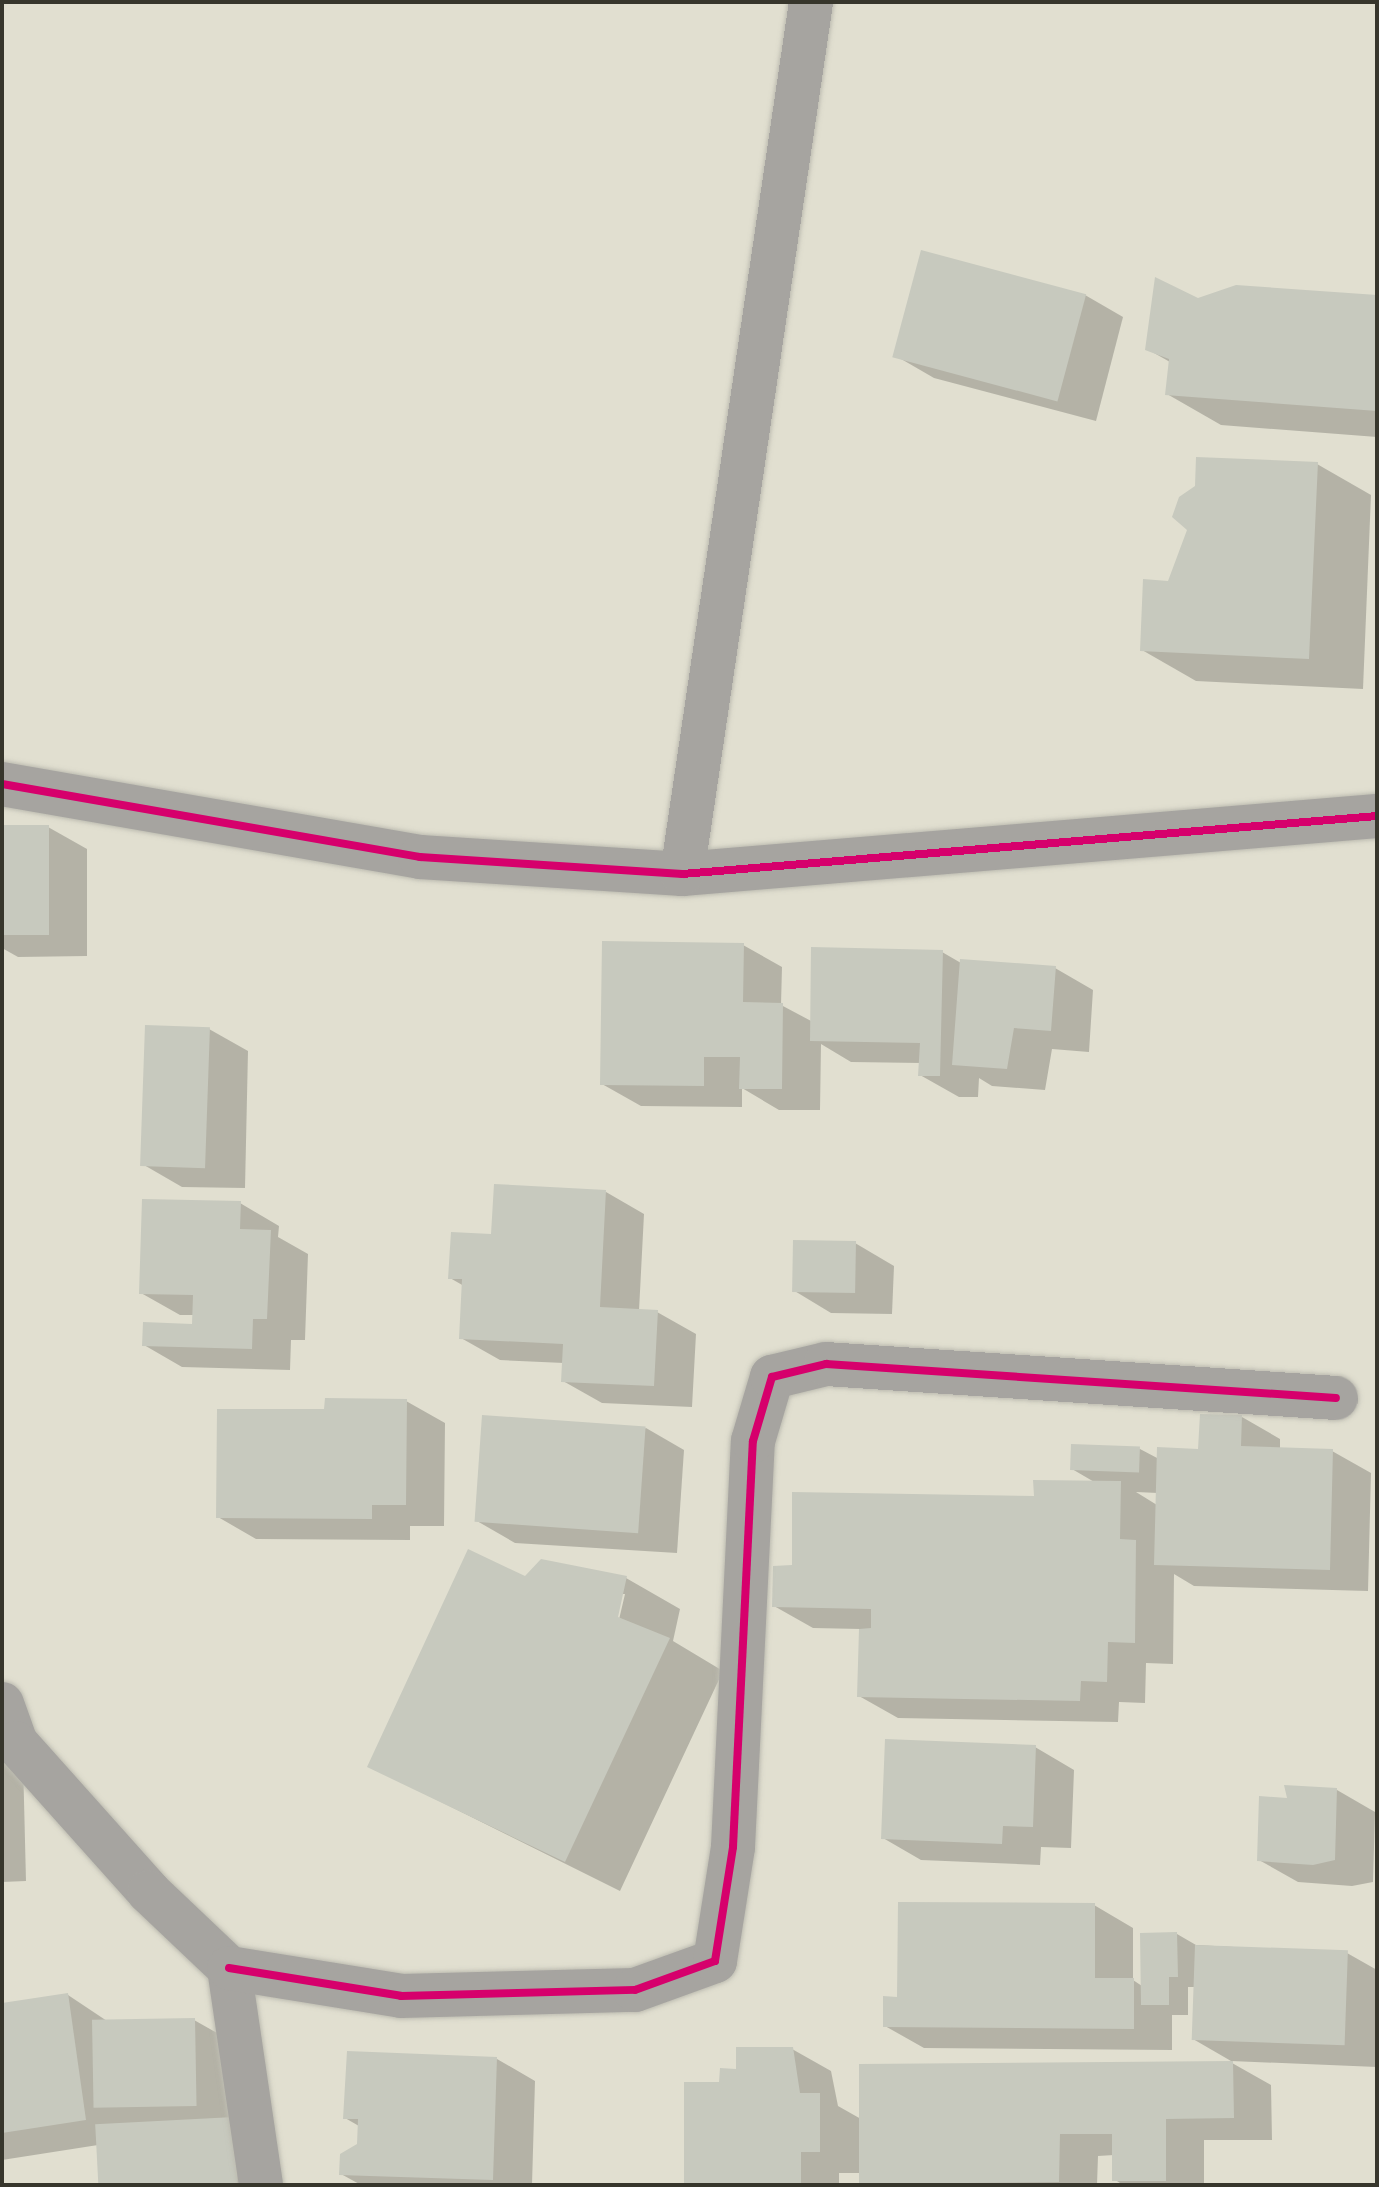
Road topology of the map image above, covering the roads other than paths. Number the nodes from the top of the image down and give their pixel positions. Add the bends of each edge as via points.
1 (811, 2) edge
2 (2, 784) edge
3 (1377, 816) edge
4 (682, 874) junction
5 (1336, 1398) dead end
6 (2, 1704) edge
7 (229, 1968) junction
8 (261, 2185) edge

1 - 4 street
2 - 4 street via 420,857
3 - 4 street
5 - 7 street via 826,1364 772,1377 753,1441 733,1847 715,1961 635,1990 401,1996
6 - 7 street via 16,1743 149,1892
7 - 8 street

